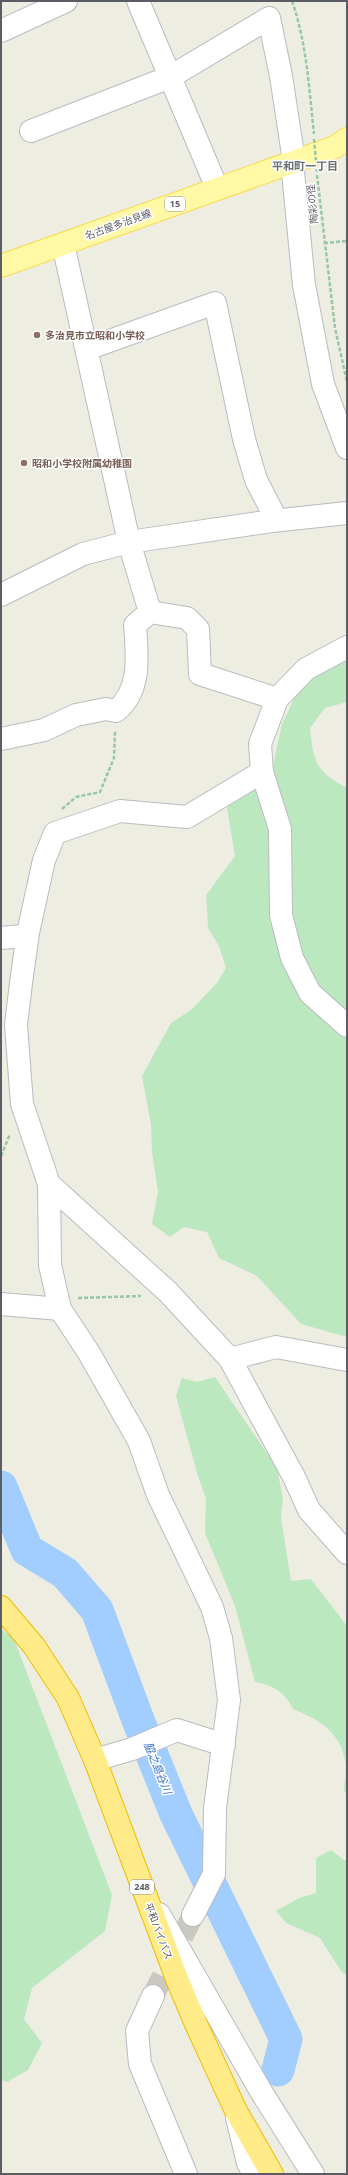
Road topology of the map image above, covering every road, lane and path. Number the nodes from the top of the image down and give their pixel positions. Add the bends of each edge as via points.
1 (66, 1) edge
2 (138, 1) edge
3 (292, 1) edge
4 (1, 30) edge
5 (170, 77) junction
6 (31, 131) dead end
7 (347, 139) edge
8 (293, 162) junction
9 (217, 188) junction
10 (347, 241) edge
11 (324, 243) junction
12 (63, 244) junction
13 (1, 266) edge
14 (86, 349) junction
15 (347, 382) edge
16 (347, 448) edge
17 (347, 513) edge
18 (272, 521) junction
19 (129, 542) junction
20 (1, 595) edge
21 (150, 612) junction
22 (347, 647) edge
23 (276, 699) junction
24 (116, 711) junction
25 (1, 738) edge
26 (262, 772) junction
27 (58, 812) dead end
28 (28, 933) junction
29 (1, 938) edge
30 (347, 1026) edge
31 (49, 1184) junction
32 (168, 1292) junction
33 (1, 1304) edge
34 (59, 1304) junction
35 (230, 1359) junction
36 (347, 1360) edge
37 (347, 1553) edge
38 (1, 1607) edge
39 (224, 1745) junction
40 (95, 1760) junction
41 (140, 1880) junction
42 (197, 1908) tunnel mouth
43 (153, 1996) tunnel mouth
44 (236, 2111) junction
45 (186, 2174) edge
46 (254, 2174) edge
47 (272, 2174) edge
48 (313, 2174) edge

1 - 4 street
2 - 5 street
3 - 11 path, 陶彩の径, bridge via 306,58
5 - 6 street
5 - 8 street via 268,18 281,76
5 - 9 street
7 - 8 main road, 名古屋多治見線 / 15 via 335,147
8 - 9 main road, 名古屋多治見線 / 15
8 - 16 street via 304,285 324,384
9 - 12 main road, 名古屋多治見線 / 15
10 - 11 path
11 - 15 path, 陶彩の径 via 335,328
12 - 13 main road, 名古屋多治見線 / 15
12 - 14 street
14 - 18 street via 215,303 244,439 256,480 272,511
14 - 19 street
17 - 18 street
18 - 19 street
19 - 20 street via 83,554
19 - 21 street
21 - 23 street via 187,618 198,629 200,674
21 - 24 street via 135,625 135,680 126,703
22 - 23 street via 306,669
23 - 26 street via 260,744
24 - 25 street via 106,709 76,715 44,730
24 - 27 path via 114,758 100,792 76,797
26 - 28 street via 187,817 120,811 55,833 44,860
26 - 30 street via 280,829 281,915 292,958 310,993
28 - 29 street
28 - 31 street via 16,1026 22,1104
31 - 32 street
31 - 34 street via 50,1265
32 - 34 path
32 - 35 street
33 - 34 street
34 - 39 street via 139,1441 158,1495 212,1607 221,1638 229,1700
35 - 36 street via 276,1347
35 - 37 street via 294,1477 309,1510
38 - 40 highway, 平和バイパス / 248 via 34,1646 68,1698
39 - 40 street via 177,1730 132,1749
39 - 42 street via 215,1808 214,1874
40 - 41 highway, 平和バイパス / 248
41 - 44 highway, 平和バイパス / 248 via 177,1978
41 - 48 street via 262,2093
43 - 45 street via 137,2031 140,2064
44 - 46 street via 248,2163
44 - 47 highway, 平和バイパス / 248

